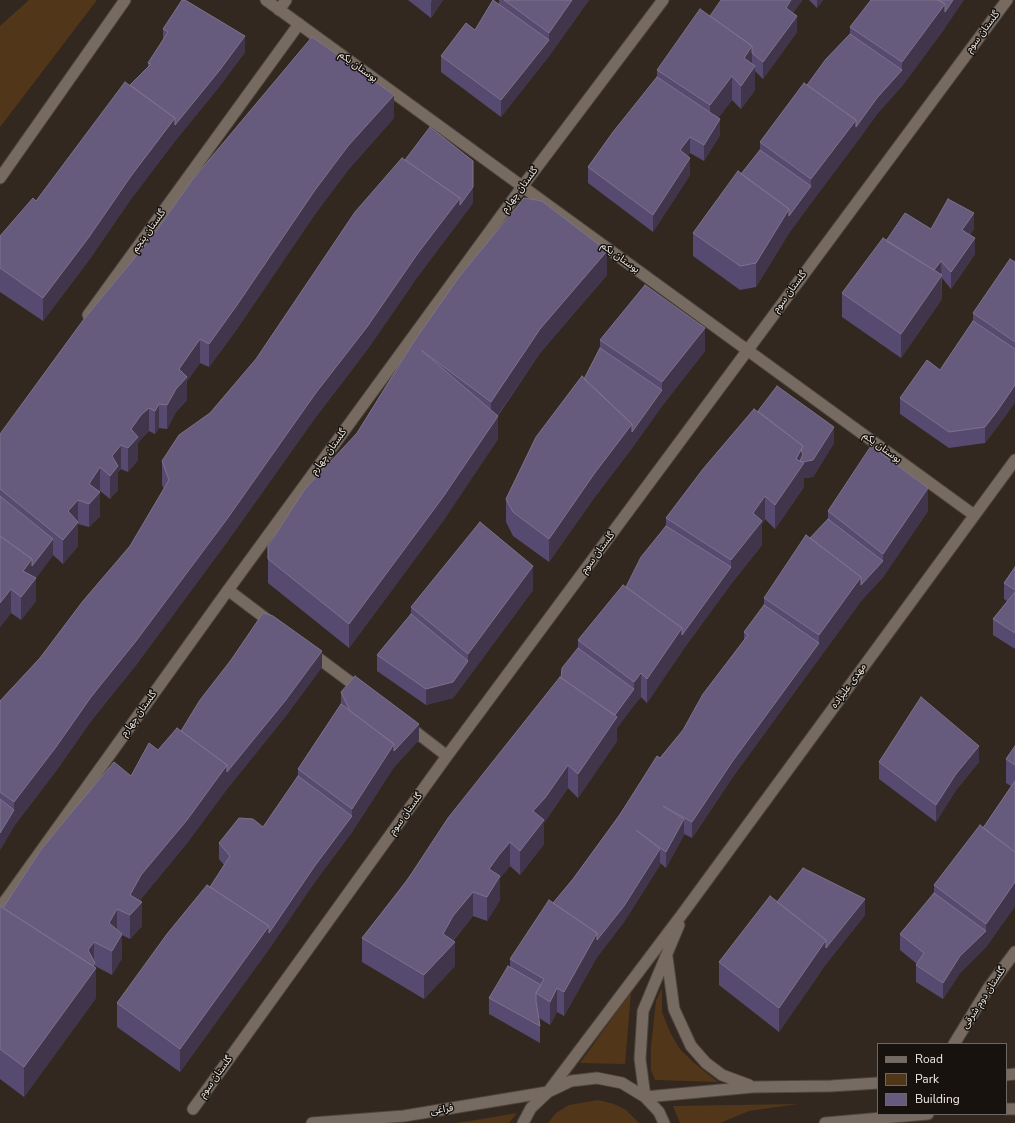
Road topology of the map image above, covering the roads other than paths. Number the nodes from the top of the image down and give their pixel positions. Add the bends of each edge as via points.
1 (124, 0) edge
2 (266, 0) edge
3 (286, 0) edge
4 (663, 0) edge
5 (1007, 0) edge
6 (279, 10) junction
7 (299, 24) junction
8 (0, 178) edge
9 (522, 187) junction
10 (84, 322) edge
11 (747, 350) junction
12 (1015, 460) edge
13 (974, 515) junction
14 (228, 590) junction
15 (284, 632) edge
16 (303, 647) edge
17 (372, 699) edge
18 (397, 718) edge
19 (447, 756) junction
20 (0, 908) edge
21 (683, 913) junction
22 (1015, 952) edge
23 (667, 956) junction
24 (955, 1043) edge
25 (877, 1083) edge
26 (753, 1087) junction
27 (548, 1092) junction
28 (645, 1096) junction
29 (193, 1110) dead end
30 (915, 1115) edge
31 (312, 1123) edge
32 (523, 1123) edge
33 (664, 1123) edge
34 (825, 1123) edge

1 - 8 street
2 - 6 street, بوستان یکم
3 - 6 street
4 - 9 street, گلستان چهارم
5 - 11 street, گلستان سوم
6 - 7 street, بوستان یکم
7 - 9 street, بوستان یکم
7 - 10 street, گلستان پنجم
9 - 11 street, بوستان یکم
9 - 14 street, گلستان چهارم
11 - 13 street, بوستان یکم
11 - 19 street, گلستان سوم
12 - 13 street, مهدی علیزاده
13 - 21 street, مهدی علیزاده
14 - 15 street
14 - 20 street, گلستان چهارم
16 - 17 street
18 - 19 street
19 - 29 street, گلستان سوم
21 - 23 street
21 - 27 street
22 - 24 street, گلستان دوم شرقی via 989,987
23 - 26 street via 674,1009 691,1046 706,1063 722,1075
23 - 28 street via 643,1011 640,1059
25 - 26 street
26 - 28 street
27 - 28 street via 571,1081 597,1078 622,1083
27 - 31 street, فراغی via 404,1116
27 - 32 street via 531,1108
28 - 33 street via 659,1112
30 - 34 street

